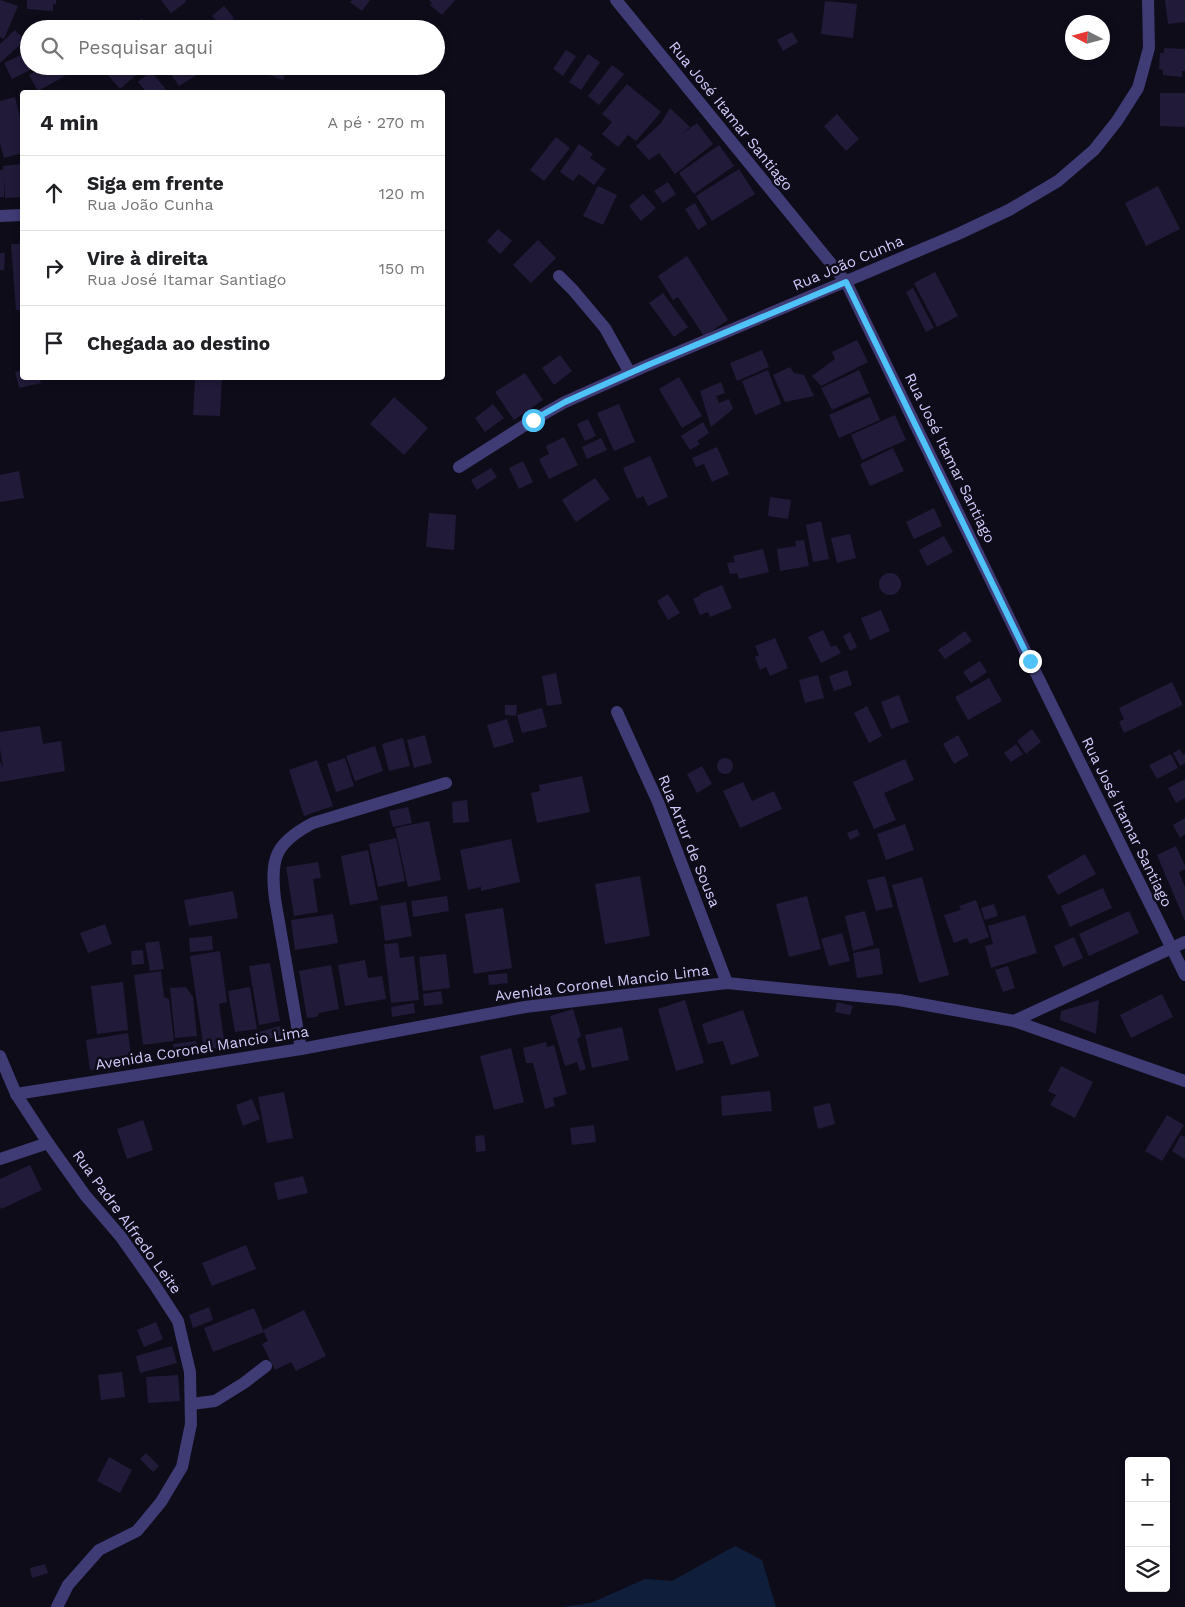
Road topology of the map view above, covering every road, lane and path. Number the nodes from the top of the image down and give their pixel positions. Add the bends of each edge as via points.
1 (616, 0) edge
2 (1148, 0) edge
3 (20, 215) edge
4 (0, 216) edge
5 (559, 276) dead end
6 (846, 282) junction
7 (630, 373) junction
8 (459, 467) dead end
9 (617, 712) dead end
10 (446, 783) dead end
11 (1185, 942) edge
12 (1171, 949) junction
13 (1185, 974) edge
14 (727, 983) junction
15 (1014, 1021) junction
16 (301, 1049) junction
17 (0, 1056) edge
18 (1185, 1081) edge
19 (16, 1094) junction
20 (48, 1143) junction
21 (0, 1159) edge
22 (266, 1366) dead end
23 (191, 1404) junction
24 (57, 1607) edge

1 - 6 street, Rua José Itamar Santiago
2 - 6 street, Rua João Cunha via 1149,48 1138,88 1094,150 1058,181 1009,210
3 - 4 street
5 - 7 street via 604,328
6 - 7 street, Rua João Cunha
6 - 12 street, Rua José Itamar Santiago
7 - 8 street, Rua João Cunha via 565,402
9 - 14 street, Rua Artur de Sousa via 658,802
10 - 16 street via 313,823 298,831 275,859 272,878
11 - 12 street
12 - 13 street, Rua José Itamar Santiago
12 - 15 street
14 - 15 street, Avenida Coronel Mancio Lima via 899,1000
14 - 16 street, Avenida Coronel Mancio Lima via 525,1007
15 - 18 street, Avenida Coronel Mancio Lima
16 - 19 street, Avenida Coronel Mancio Lima
17 - 19 street, Rua Padre Alfredo Leite
19 - 20 street, Rua Padre Alfredo Leite
20 - 21 street
20 - 23 street, Rua Padre Alfredo Leite via 85,1195 121,1237 178,1321 190,1372
22 - 23 street via 215,1401
23 - 24 street, Rua Padre Alfredo Leite via 191,1424 182,1467 161,1502 137,1531 99,1550 68,1585

